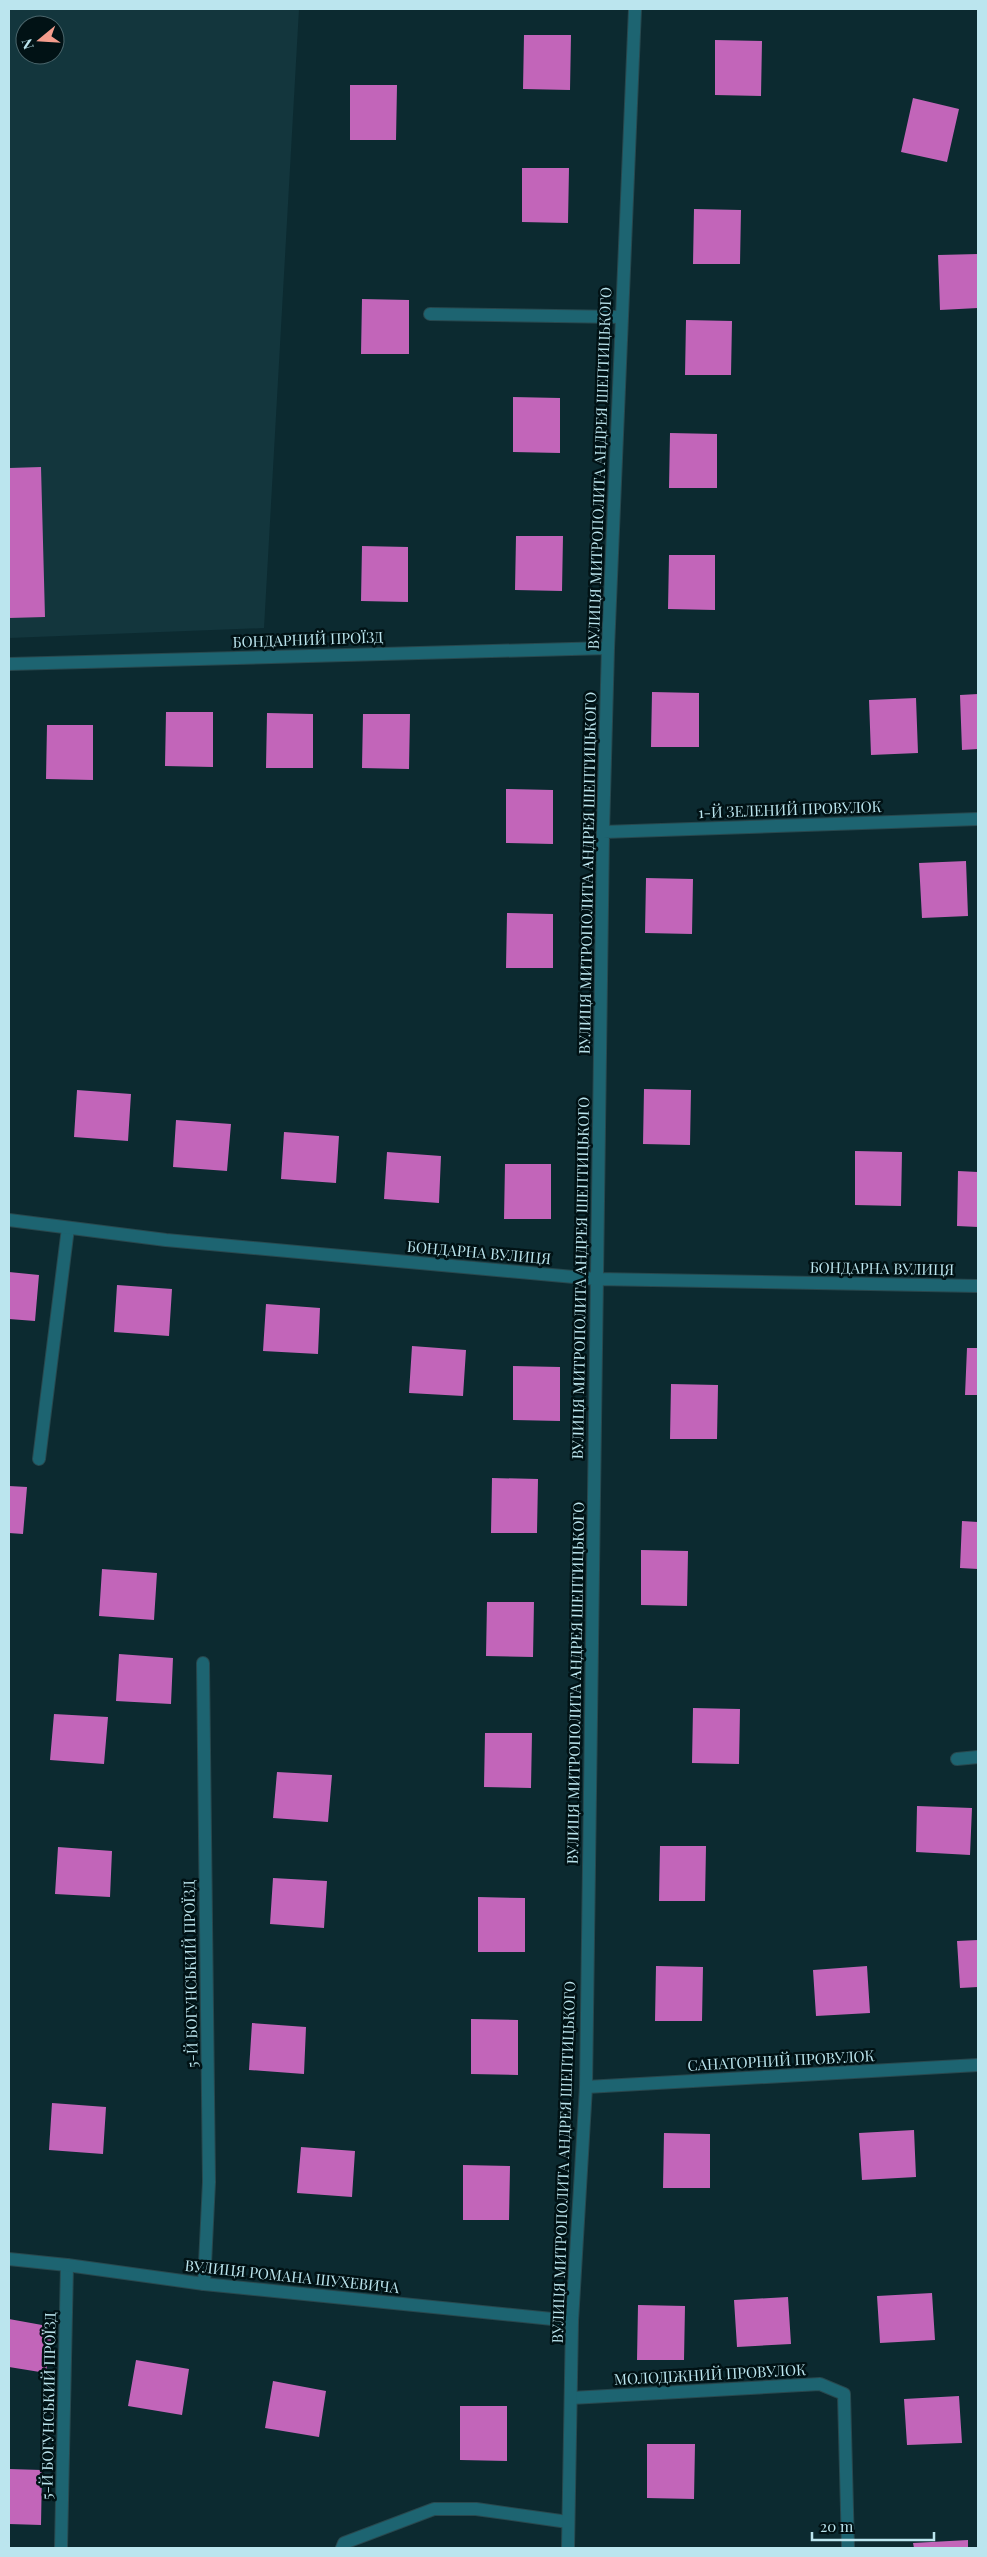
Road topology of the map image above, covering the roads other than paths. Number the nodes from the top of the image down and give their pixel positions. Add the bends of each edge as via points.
1 (635, 9) edge
2 (430, 314) dead end
3 (621, 317) junction
4 (608, 648) junction
5 (9, 664) edge
6 (978, 819) edge
7 (603, 832) junction
8 (9, 1220) edge
9 (68, 1228) junction
10 (596, 1279) junction
11 (978, 1286) edge
12 (39, 1459) dead end
13 (204, 1662) dead end
14 (978, 1757) edge
15 (957, 1759) dead end
16 (978, 2064) edge
17 (586, 2087) junction
18 (9, 2259) edge
19 (67, 2265) junction
20 (204, 2284) junction
21 (572, 2321) junction
22 (571, 2398) junction
23 (568, 2522) junction
24 (61, 2548) edge
25 (342, 2548) edge
26 (568, 2548) edge
27 (848, 2548) edge

1 - 3 street, ВУЛИЦЯ МИТРОПОЛИТА АНДРЕЯ ШЕПТИЦЬКОГО
2 - 3 street
3 - 4 street, ВУЛИЦЯ МИТРОПОЛИТА АНДРЕЯ ШЕПТИЦЬКОГО
4 - 5 street, БОНДАРНИЙ ПРОЇЗД
4 - 7 street, ВУЛИЦЯ МИТРОПОЛИТА АНДРЕЯ ШЕПТИЦЬКОГО
6 - 7 street, 1-Й ЗЕЛЕНИЙ ПРОВУЛОК
7 - 10 street, ВУЛИЦЯ МИТРОПОЛИТА АНДРЕЯ ШЕПТИЦЬКОГО
8 - 9 street, БОНДАРНА ВУЛИЦЯ
9 - 10 street, БОНДАРНА ВУЛИЦЯ via 166,1240
9 - 12 street
10 - 11 street, БОНДАРНА ВУЛИЦЯ
10 - 17 street, ВУЛИЦЯ МИТРОПОЛИТА АНДРЕЯ ШЕПТИЦЬКОГО
13 - 20 street, 5-Й БОГУНСЬКИЙ ПРОЇЗД via 209,2182
14 - 15 street
16 - 17 street, САНАТОРНИЙ ПРОВУЛОК
17 - 21 street, ВУЛИЦЯ МИТРОПОЛИТА АНДРЕЯ ШЕПТИЦЬКОГО
18 - 19 street, ВУЛИЦЯ РОМАНА ШУХЕВИЧА
19 - 20 street, ВУЛИЦЯ РОМАНА ШУХЕВИЧА
19 - 24 street, 5-Й БОГУНСЬКИЙ ПРОЇЗД
20 - 21 street, ВУЛИЦЯ РОМАНА ШУХЕВИЧА
21 - 22 street, ВУЛИЦЯ МИТРОПОЛИТА АНДРЕЯ ШЕПТИЦЬКОГО
22 - 23 street, ВУЛИЦЯ МИТРОПОЛИТА АНДРЕЯ ШЕПТИЦЬКОГО
22 - 27 street, МОЛОДІЖНИЙ ПРОВУЛОК via 820,2384 844,2394
23 - 25 street via 476,2509 434,2508 344,2542
23 - 26 street, ВУЛИЦЯ МИТРОПОЛИТА АНДРЕЯ ШЕПТИЦЬКОГО

